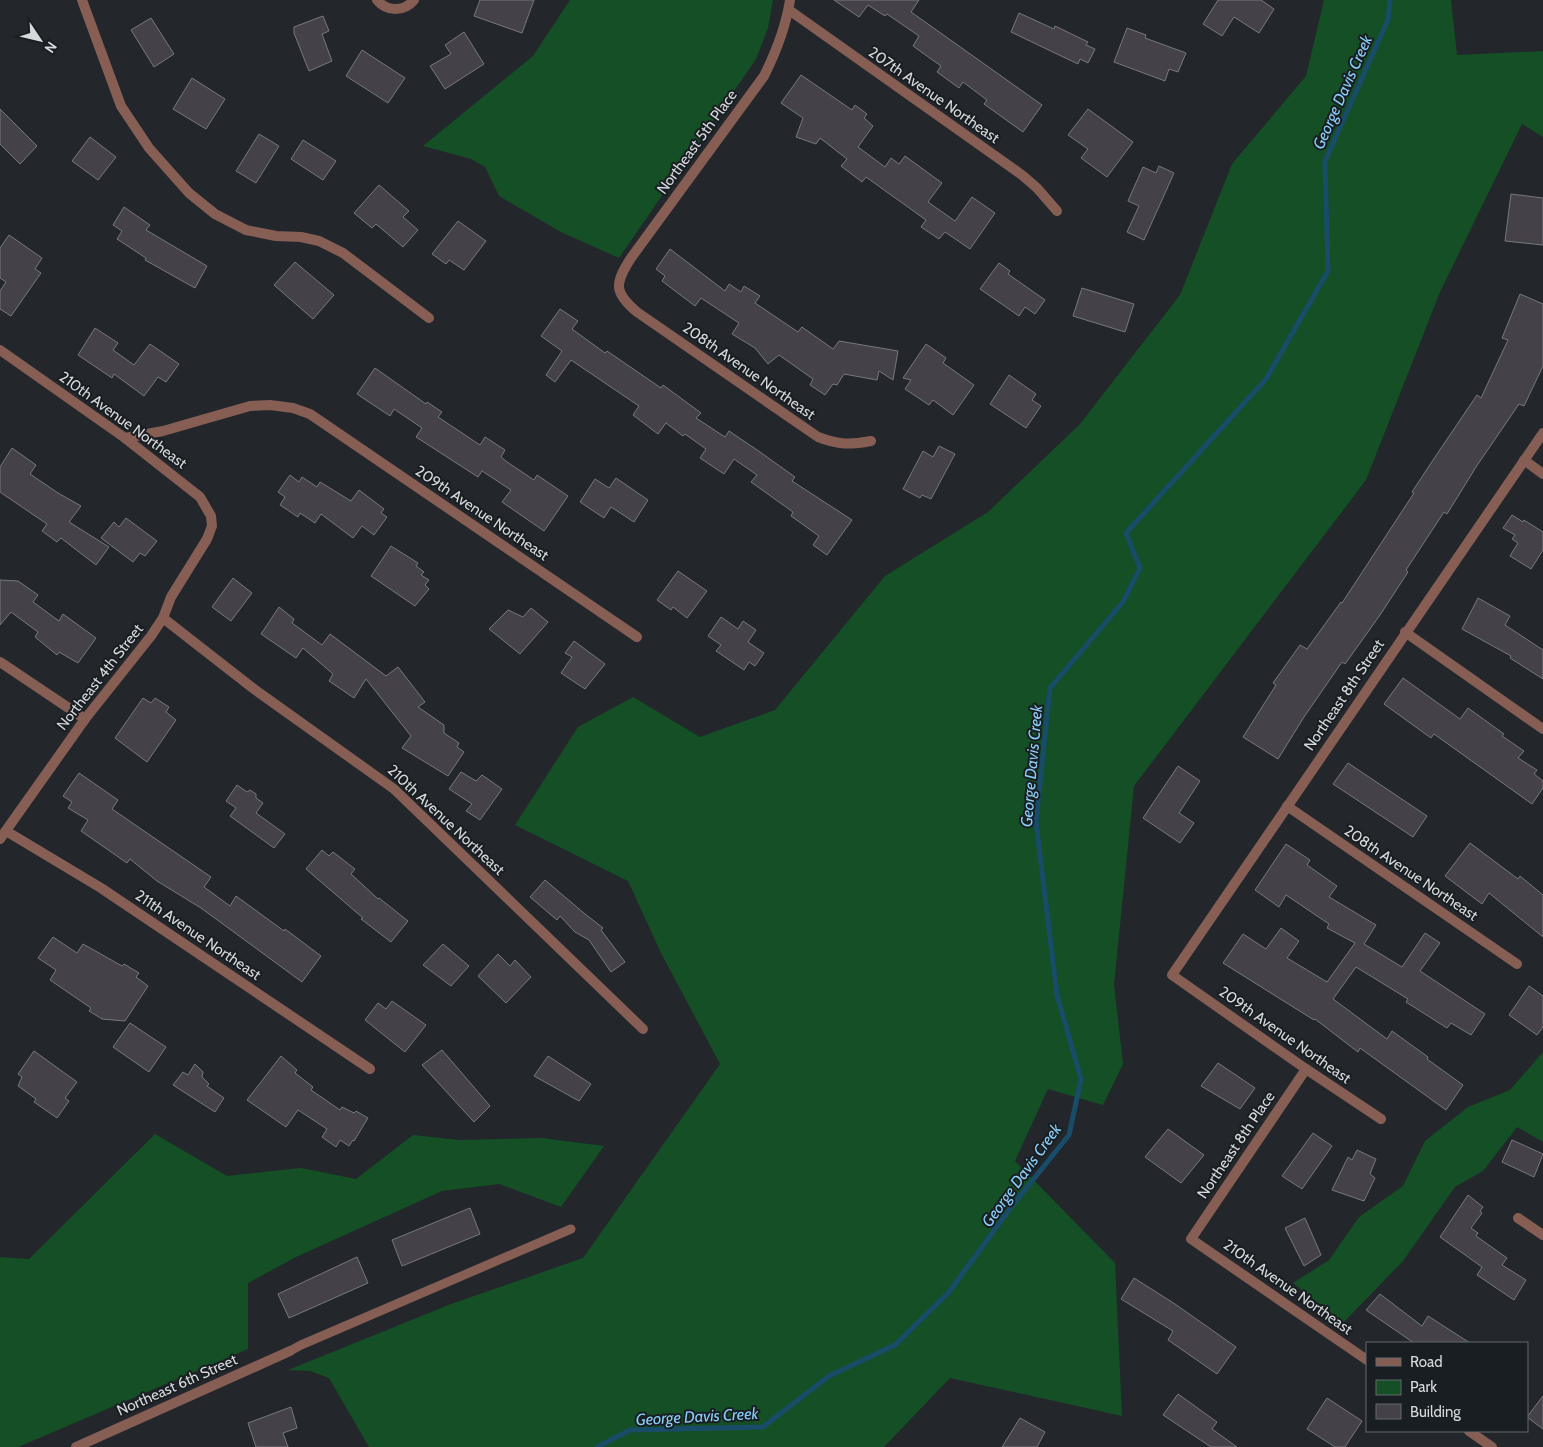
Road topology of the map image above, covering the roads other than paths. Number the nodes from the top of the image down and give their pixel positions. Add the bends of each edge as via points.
1 (82, 0) edge
2 (377, 0) edge
3 (414, 0) edge
4 (789, 5) edge
5 (1057, 211) dead end
6 (620, 296) joint
7 (429, 318) dead end
8 (0, 350) edge
9 (1543, 432) edge
10 (125, 438) junction
11 (871, 441) dead end
12 (1524, 460) junction
13 (1543, 474) edge
14 (212, 526) joint
15 (163, 618) junction
16 (1405, 632) junction
17 (637, 637) dead end
18 (0, 662) edge
19 (85, 719) junction
20 (1543, 729) edge
21 (1287, 806) junction
22 (3, 835) edge
23 (1518, 964) dead end
24 (1172, 974) joint
25 (643, 1029) dead end
26 (370, 1069) dead end
27 (1306, 1069) junction
28 (1381, 1119) dead end
29 (1518, 1218) dead end
30 (571, 1228) dead end
31 (1543, 1235) edge
32 (1191, 1238) joint
33 (290, 1351) joint
34 (1366, 1359) edge
35 (1470, 1432) edge
36 (76, 1447) edge
37 (1492, 1447) edge

1 - 7 street via 121,106 150,148 189,193 215,214 246,230 319,241 343,254
2 - 3 street via 384,7 398,10
4 - 5 street, 207th Avenue Northeast via 1022,175
4 - 6 street, Northeast 5th Place via 776,52 764,76 631,258 622,272
6 - 11 street, 208th Avenue Northeast via 637,312 818,437 849,445
8 - 10 street, 210th Avenue Northeast
9 - 12 street, Northeast 8th Street
10 - 14 street, 210th Avenue Northeast via 200,496 211,516
10 - 17 street, 209th Avenue Northeast via 163,431 250,406 286,407 310,414
12 - 13 street
12 - 16 street, Northeast 8th Street
14 - 15 street, Northeast 4th Street via 171,597
15 - 19 street, Northeast 4th Street
15 - 25 street, 210th Avenue Northeast via 394,789
16 - 20 street
16 - 21 street, Northeast 8th Street
18 - 19 street
19 - 22 street, Northeast 4th Street
21 - 23 street, 208th Avenue Northeast
21 - 24 street, Northeast 8th Street
22 - 26 street, 211th Avenue Northeast via 101,888
24 - 27 street, 209th Avenue Northeast
27 - 28 street, 209th Avenue Northeast
27 - 32 street, Northeast 8th Place
29 - 31 street
30 - 33 lane
32 - 34 street, 210th Avenue Northeast
33 - 36 street, Northeast 6th Street
35 - 37 street

